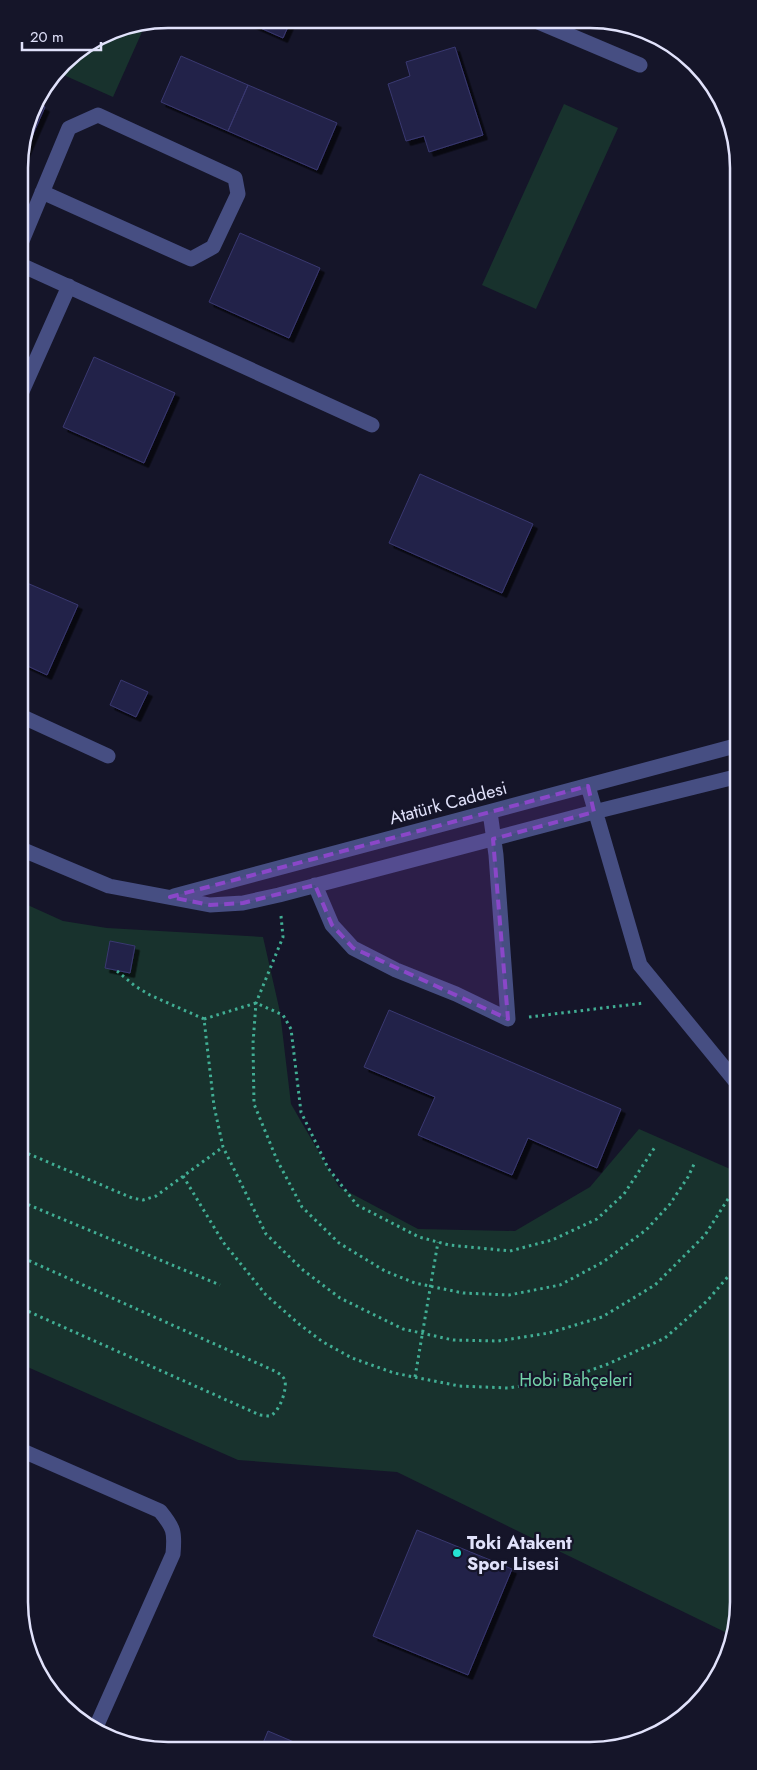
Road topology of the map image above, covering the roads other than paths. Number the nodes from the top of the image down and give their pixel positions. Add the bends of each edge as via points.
1 (553, 28) edge
2 (640, 65) dead end
3 (42, 192) junction
4 (28, 226) edge
5 (28, 268) edge
6 (69, 286) junction
7 (28, 378) edge
8 (372, 425) dead end
9 (28, 719) edge
10 (730, 747) edge
11 (108, 756) dead end
12 (730, 778) edge
13 (588, 786) junction
14 (490, 812) junction
15 (594, 812) junction
16 (493, 839) junction
17 (28, 851) edge
18 (315, 885) junction
19 (170, 897) junction
20 (729, 1074) edge
21 (27, 1453) edge
22 (98, 1723) edge

1 - 2 street
3 - 3 street via 190,259 213,247 238,194 235,178 98,115 69,128
3 - 4 street
5 - 6 street
6 - 7 street
6 - 8 street
9 - 11 street
10 - 13 street, Atatürk Caddesi
12 - 15 street, Atatürk Caddesi
13 - 14 street, Atatürk Caddesi
13 - 15 street
14 - 16 street
14 - 19 street, Atatürk Caddesi
15 - 16 street, Atatürk Caddesi
15 - 20 street via 640,965
16 - 18 street, Atatürk Caddesi
16 - 18 street via 508,1019 353,948 332,925
17 - 19 street, Atatürk Caddesi via 109,886
18 - 19 street, Atatürk Caddesi via 243,903 210,905
21 - 22 street via 160,1511 175,1534 173,1554

